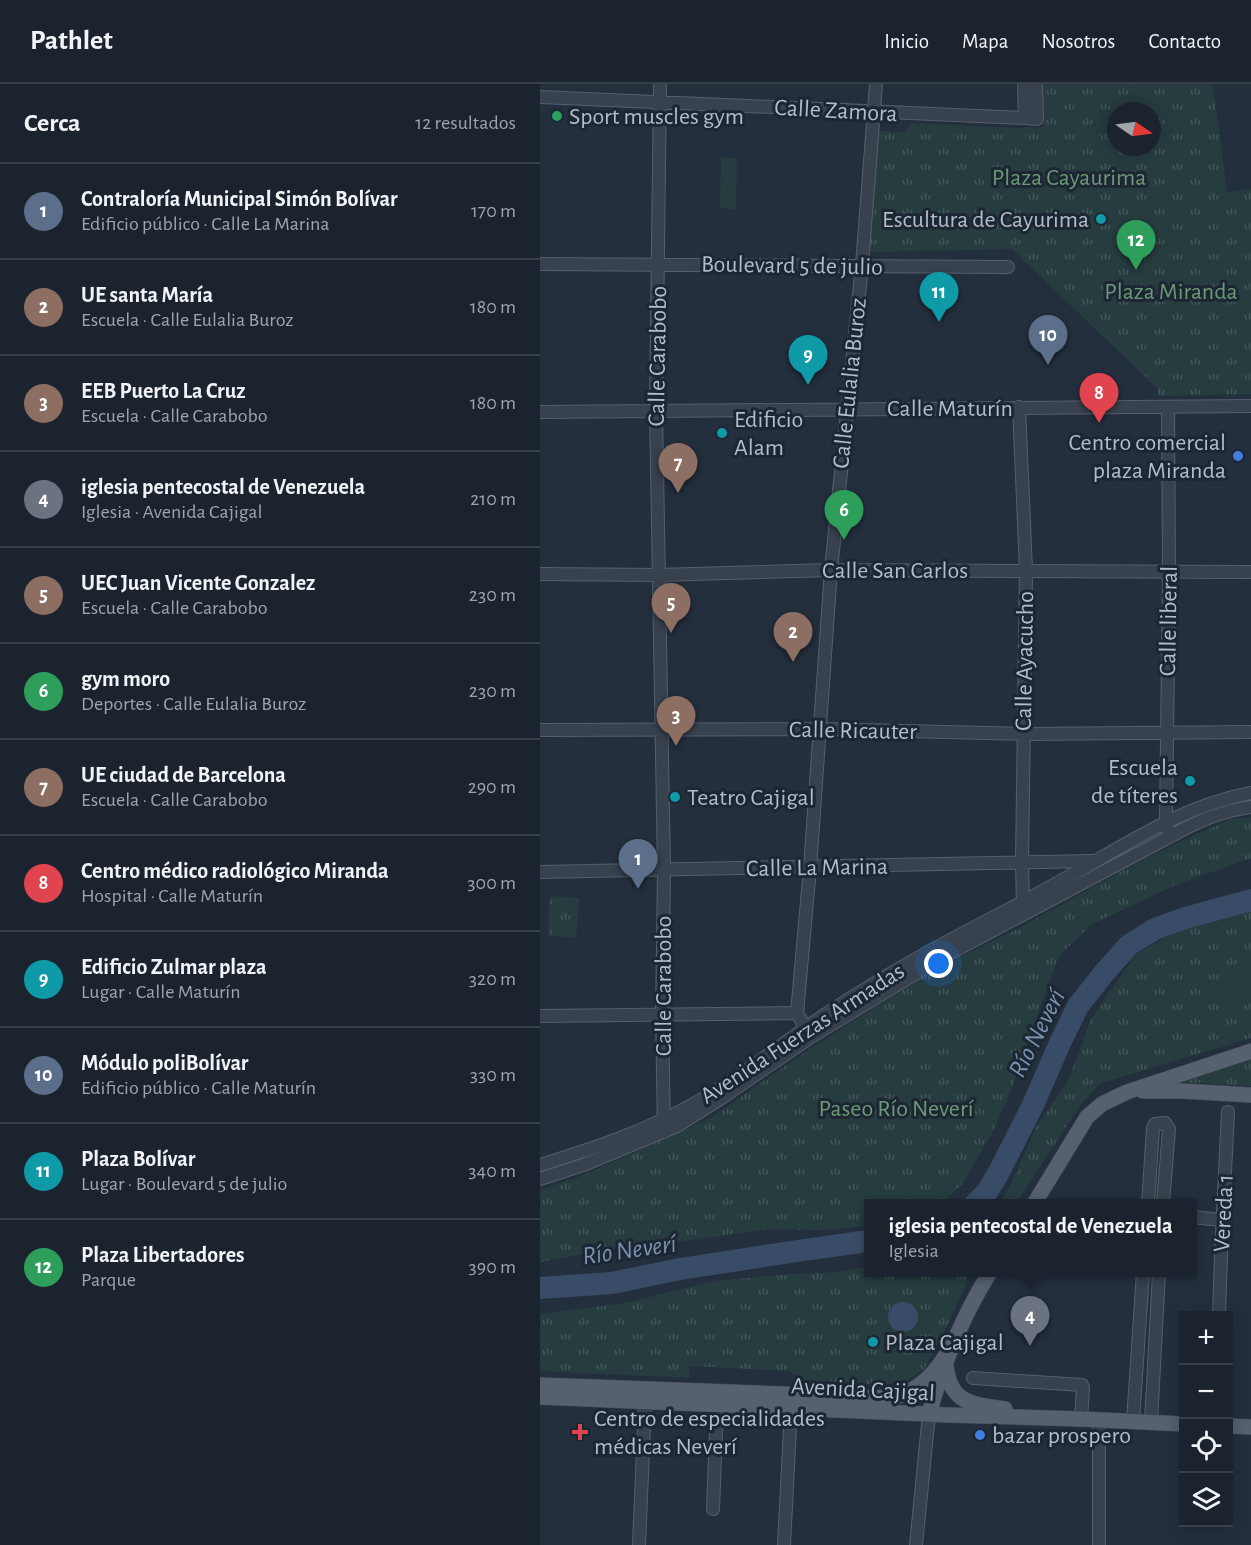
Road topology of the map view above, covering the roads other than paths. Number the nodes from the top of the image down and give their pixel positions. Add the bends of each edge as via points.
1 (660, 84) edge
2 (876, 84) edge
3 (1024, 84) edge
4 (1036, 84) edge
5 (540, 97) edge
6 (660, 102) junction
7 (874, 111) junction
8 (1025, 118) junction
9 (540, 264) edge
10 (658, 264) junction
11 (862, 265) junction
12 (1008, 267) dead end
13 (1168, 406) junction
14 (1251, 406) edge
15 (1019, 407) junction
16 (847, 409) junction
17 (656, 410) junction
18 (540, 412) edge
19 (831, 570) junction
20 (1026, 570) junction
21 (1169, 572) junction
22 (1251, 572) edge
23 (540, 574) edge
24 (658, 575) junction
25 (820, 729) junction
26 (540, 730) edge
27 (661, 730) junction
28 (1251, 732) edge
29 (1167, 733) junction
30 (1024, 734) junction
31 (1251, 793) edge
32 (1251, 807) edge
33 (1166, 822) junction
34 (1169, 836) junction
35 (1094, 861) junction
36 (1022, 862) junction
37 (810, 867) junction
38 (664, 870) junction
39 (540, 872) edge
40 (1023, 901) junction
41 (1023, 915) junction
42 (797, 1013) junction
43 (662, 1015) junction
44 (540, 1016) edge
45 (809, 1032) junction
46 (1251, 1051) edge
47 (1127, 1092) junction
48 (1251, 1095) edge
49 (1228, 1112) dead end
50 (663, 1126) junction
51 (540, 1165) edge
52 (540, 1179) edge
53 (1036, 1199) edge
54 (1148, 1199) edge
55 (1162, 1199) edge
56 (1197, 1218) edge
57 (1222, 1220) junction
58 (987, 1277) edge
59 (1143, 1277) edge
60 (1158, 1277) edge
61 (1219, 1311) edge
62 (951, 1347) junction
63 (946, 1362) junction
64 (973, 1378) dead end
65 (540, 1385) edge
66 (540, 1397) edge
67 (645, 1402) junction
68 (717, 1405) junction
69 (791, 1408) junction
70 (929, 1414) junction
71 (1076, 1419) junction
72 (1099, 1420) junction
73 (1133, 1421) junction
74 (1150, 1422) junction
75 (1179, 1424) edge
76 (1233, 1426) edge
77 (1251, 1427) edge
78 (713, 1509) dead end
79 (639, 1545) edge
80 (784, 1545) edge
81 (916, 1545) edge
82 (1100, 1545) edge

1 - 6 street, Calle Carabobo
2 - 7 street, Calle Eulalia Buroz
3 - 8 street
4 - 8 street via 1037,118
5 - 6 street, Calle Zamora
6 - 7 street, Calle Zamora
6 - 10 street, Calle Carabobo
7 - 8 street, Calle Zamora
7 - 11 street, Calle Eulalia Buroz
9 - 10 street, Boulevard 5 de julio
10 - 11 street, Boulevard 5 de julio
10 - 17 street, Calle Carabobo
11 - 12 street, Boulevard 5 de julio
11 - 16 street, Calle Eulalia Buroz
13 - 14 street, Calle Maturín
13 - 15 street, Calle Maturín
13 - 21 street, Calle liberal
15 - 16 street, Calle Maturín
15 - 20 street, Calle Ayacucho
16 - 17 street, Calle Maturín
16 - 19 street, Calle Eulalia Buroz
17 - 18 street, Calle Maturín
17 - 24 street, Calle Carabobo
19 - 20 street, Calle San Carlos
19 - 24 street, Calle San Carlos
19 - 25 street, Calle Eulalia Buroz
20 - 21 street, Calle San Carlos
20 - 30 street, Calle Ayacucho
21 - 22 street, Calle San Carlos
21 - 29 street, Calle liberal
23 - 24 street, Calle San Carlos
24 - 27 street, Calle Carabobo
25 - 27 street, Calle Ricauter
25 - 30 street, Calle Ricauter
25 - 37 street, Calle Eulalia Buroz
26 - 27 street, Calle Ricauter
27 - 38 street, Calle Carabobo
28 - 29 street, Calle Ricauter
29 - 30 street, Calle Ricauter
29 - 33 street, Calle liberal
30 - 36 street, Calle Ayacucho
31 - 33 street, Avenida Fuerzas Armadas via 1206,804
32 - 34 street, Avenida Fuerzas Armadas via 1211,816
33 - 34 street, Calle liberal
33 - 35 street, Avenida Fuerzas Armadas
34 - 41 street, Avenida Fuerzas Armadas
35 - 36 street, Calle La Marina
35 - 40 street, Avenida Fuerzas Armadas
36 - 37 street, Calle La Marina
36 - 40 street, Calle Ayacucho
37 - 38 street, Calle La Marina
37 - 42 street, Calle Eulalia Buroz
38 - 39 street, Calle La Marina
38 - 43 street, Calle Carabobo
40 - 41 street, Calle Ayacucho
40 - 45 street, Avenida Fuerzas Armadas via 874,983
41 - 45 street, Avenida Fuerzas Armadas
42 - 43 street
42 - 45 street
43 - 44 street
43 - 50 street, Calle Carabobo
45 - 50 street, Avenida Fuerzas Armadas
46 - 47 main road
47 - 48 main road
47 - 53 main road via 1102,1104 1087,1117
49 - 57 street, Vereda 1
50 - 51 street, Avenida Fuerzas Armadas
50 - 52 street, Avenida Fuerzas Armadas via 586,1164
54 - 55 street via 1153,1128 1159,1122 1169,1129
56 - 57 street
57 - 61 street, Vereda 1
58 - 62 main road
59 - 73 street
60 - 74 street
62 - 63 main road
62 - 65 main road, Avenida Cajigal via 924,1382 902,1396 890,1398
63 - 70 main road
63 - 71 main road via 950,1385 962,1399
64 - 71 street via 1082,1385
66 - 67 main road, Avenida Cajigal
67 - 68 main road, Avenida Cajigal
67 - 79 street
68 - 69 main road, Avenida Cajigal
68 - 78 street
69 - 70 main road, Avenida Cajigal
69 - 80 street
70 - 71 main road, Avenida Cajigal
70 - 81 street
71 - 72 main road, Avenida Cajigal
72 - 73 main road, Avenida Cajigal
72 - 82 street
73 - 74 main road, Avenida Cajigal
74 - 75 main road, Avenida Cajigal
76 - 77 main road

